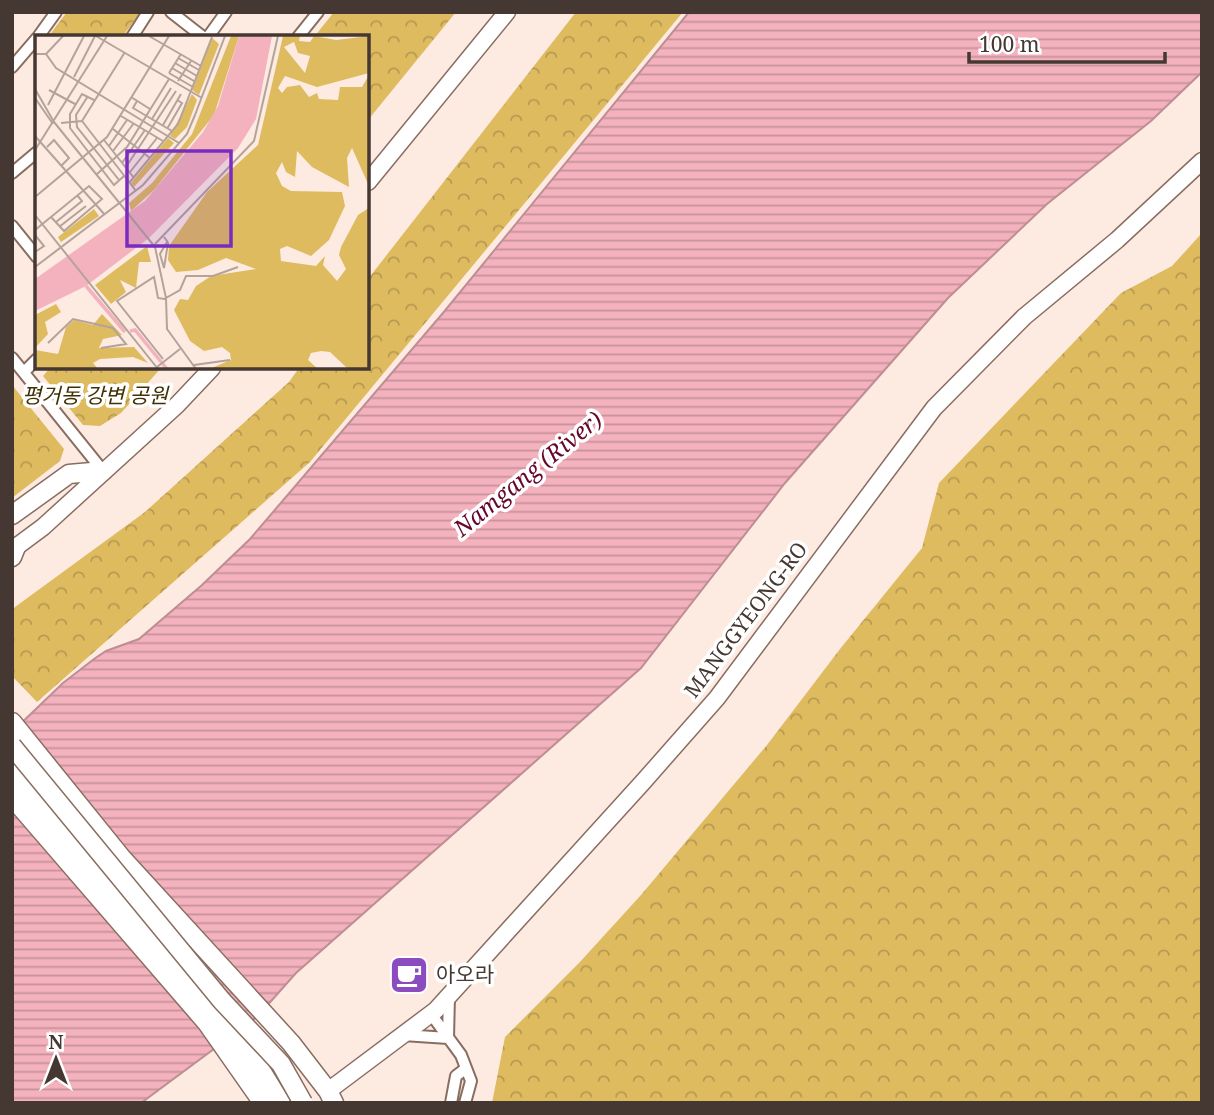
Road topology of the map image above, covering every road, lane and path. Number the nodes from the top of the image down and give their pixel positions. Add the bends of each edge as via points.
1 (56, 12) edge
2 (148, 12) edge
3 (171, 12) edge
4 (226, 12) edge
5 (318, 12) edge
6 (507, 12) edge
7 (39, 35) edge
8 (133, 35) edge
9 (200, 35) edge
10 (209, 35) edge
11 (300, 35) edge
12 (35, 39) edge
13 (12, 67) edge
14 (35, 154) edge
15 (1202, 161) edge
16 (12, 173) edge
17 (369, 181) edge
18 (12, 226) edge
19 (35, 250) edge
20 (12, 358) edge
21 (35, 361) edge
22 (211, 369) edge
23 (24, 372) junction
24 (103, 471) junction
25 (12, 515) edge
26 (14, 552) edge
27 (12, 722) edge
28 (12, 746) edge
29 (12, 772) edge
30 (12, 797) edge
31 (449, 996) junction
32 (431, 1014) junction
33 (403, 1035) junction
34 (449, 1038) junction
35 (465, 1069) junction
36 (331, 1097) edge
37 (263, 1103) edge
38 (281, 1103) edge
39 (301, 1103) edge
40 (451, 1103) edge
41 (464, 1103) edge

1 - 7 street
2 - 8 street
3 - 9 street
4 - 10 street
5 - 11 street
6 - 17 street
12 - 13 street
14 - 16 street
15 - 31 street, MANGGYEONG-RO via 1024,317 934,408 717,698
18 - 19 street
20 - 23 street
21 - 23 street
22 - 24 street
23 - 24 street
24 - 25 main road via 69,474
24 - 26 street
27 - 36 main road via 121,857 291,1043
28 - 39 main road, bridge via 222,1001 281,1064
29 - 38 main road via 252,1056
30 - 37 main road via 207,1023
31 - 32 street, MANGGYEONG-RO
31 - 34 street
32 - 33 street, MANGGYEONG-RO
32 - 34 street
33 - 34 street
33 - 36 street, MANGGYEONG-RO
34 - 35 street
35 - 40 street via 456,1076
35 - 41 street via 471,1081
36 - 39 main road

